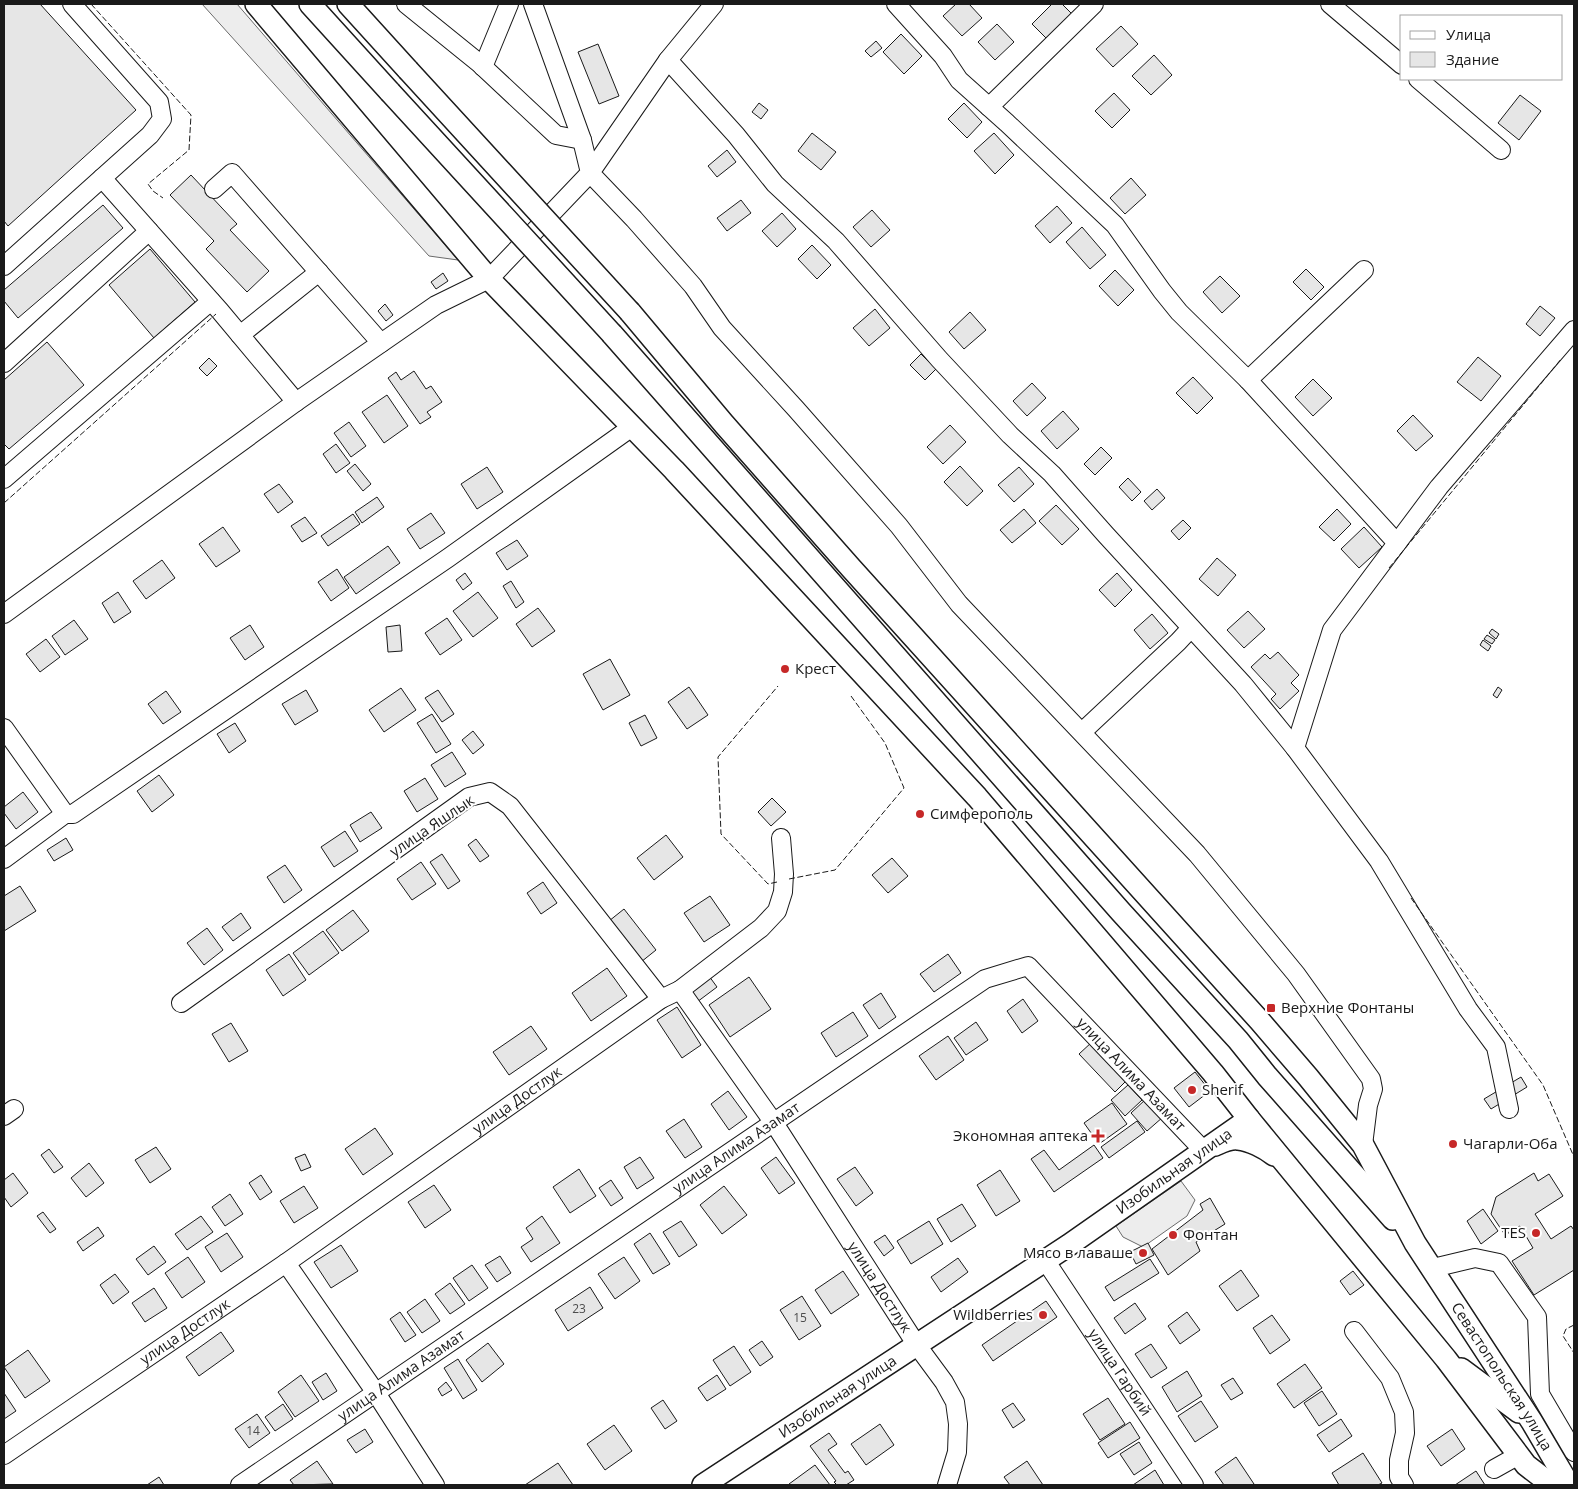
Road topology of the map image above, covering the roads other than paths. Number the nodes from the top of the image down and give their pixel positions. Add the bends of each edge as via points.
1 (72, 4) edge
2 (256, 4) edge
3 (310, 4) edge
4 (348, 4) edge
5 (406, 4) edge
6 (509, 4) edge
7 (534, 4) edge
8 (714, 4) edge
9 (1094, 4) edge
10 (1330, 4) edge
11 (900, 5) edge
12 (668, 60) junction
13 (1400, 63) edge
14 (483, 67) junction
15 (1419, 80) edge
16 (989, 107) junction
17 (582, 140) junction
18 (1501, 150) dead end
19 (590, 173) junction
20 (102, 178) junction
21 (214, 189) dead end
22 (149, 231) junction
23 (4, 266) edge
24 (1364, 270) dead end
25 (319, 272) junction
26 (489, 279) junction
27 (211, 300) junction
28 (1574, 330) edge
29 (240, 335) junction
30 (381, 343) junction
31 (4, 363) edge
32 (1248, 380) junction
33 (296, 402) junction
34 (632, 427) junction
35 (5, 476) edge
36 (1397, 543) junction
37 (4, 614) edge
38 (1192, 628) junction
39 (4, 728) edge
40 (1082, 732) junction
41 (1295, 748) junction
42 (65, 814) junction
43 (781, 838) dead end
44 (4, 859) edge
45 (680, 990) junction
46 (661, 998) junction
47 (181, 1003) dead end
48 (1215, 1076) junction
49 (1509, 1109) dead end
50 (1249, 1118) junction
51 (774, 1122) junction
52 (1364, 1145) junction
53 (1203, 1150) junction
54 (1292, 1170) junction
55 (1415, 1243) junction
56 (1045, 1260) junction
57 (286, 1263) junction
58 (1432, 1268) junction
59 (1354, 1331) dead end
60 (916, 1344) junction
61 (1446, 1359) junction
62 (376, 1393) junction
63 (1532, 1422) junction
64 (1574, 1452) edge
65 (4, 1454) edge
66 (1519, 1455) junction
67 (1494, 1470) dead end
68 (240, 1485) edge
69 (436, 1485) edge
70 (703, 1485) edge
71 (947, 1485) edge
72 (1194, 1485) edge
73 (1404, 1485) edge
74 (1552, 1485) edge
75 (1569, 1485) edge

1 - 20 street via 159,102 162,119 150,135
2 - 26 main road
3 - 55 main road, bridge via 612,334
4 - 52 main road, bridge via 630,312 794,503 1259,1020
5 - 14 street
6 - 14 street
7 - 17 street
8 - 12 street
9 - 16 street
10 - 13 street
11 - 16 street via 959,80
12 - 19 street
12 - 38 street via 775,184 836,241 939,359 1010,435 1052,474
14 - 17 street via 556,135
15 - 18 street
16 - 32 street via 1115,225 1178,312
17 - 19 street
19 - 26 street
19 - 40 street via 693,286 722,328 899,526 959,604
20 - 22 street
20 - 23 street
21 - 25 street via 232,173
22 - 27 street
22 - 31 street
24 - 32 street
25 - 29 street
25 - 30 street
26 - 30 street via 436,305
26 - 34 main road
27 - 29 street
27 - 35 street
28 - 36 street via 1439,487
29 - 33 street
30 - 33 street
32 - 36 street
33 - 37 street
34 - 42 street via 448,558 73,814
34 - 48 main road via 977,797
36 - 41 street via 1332,630
38 - 40 street
38 - 41 street
39 - 42 street
40 - 52 street via 1197,854 1243,908 1296,974 1366,1071 1373,1090 1368,1105
41 - 49 street via 1379,861 1468,1009 1496,1047
42 - 44 street
43 - 45 street via 784,874 777,911 761,928
45 - 46 street, улица Достлук
45 - 51 street, улица Достлук
46 - 47 street, улица Яшлык via 510,806 490,792 469,797
46 - 57 street, улица Достлук
48 - 50 main road
48 - 53 main road via 1223,1094 1226,1116 1219,1133
50 - 53 main road, Изобильная улица
50 - 54 main road, Изобильная улица
51 - 53 street, улица Алима Азамат via 985,979 1028,966
51 - 60 street, улица Достлук
51 - 62 street, улица Алима Азамат
52 - 55 main road
53 - 54 main road via 1238,1139 1262,1147
53 - 56 main road, Изобильная улица
54 - 61 main road, Изобильная улица
55 - 58 main road, Севастопольская улица
56 - 60 main road, Изобильная улица
56 - 72 street, улица Гарбий
57 - 62 street
57 - 65 street, улица Достлук
58 - 63 main road, Севастопольская улица
58 - 64 street via 1476,1258 1499,1263 1537,1317 1540,1394
59 - 73 street via 1390,1378 1404,1412 1405,1432 1399,1477
60 - 70 main road, Изобильная улица
60 - 71 street, улица Достлук via 955,1402 957,1452
61 - 63 main road
61 - 66 main road, Изобильная улица
62 - 68 street, улица Алима Азамат
62 - 69 street
63 - 75 main road, Севастопольская улица
66 - 67 street
66 - 74 main road, Изобильная улица via 1526,1465

